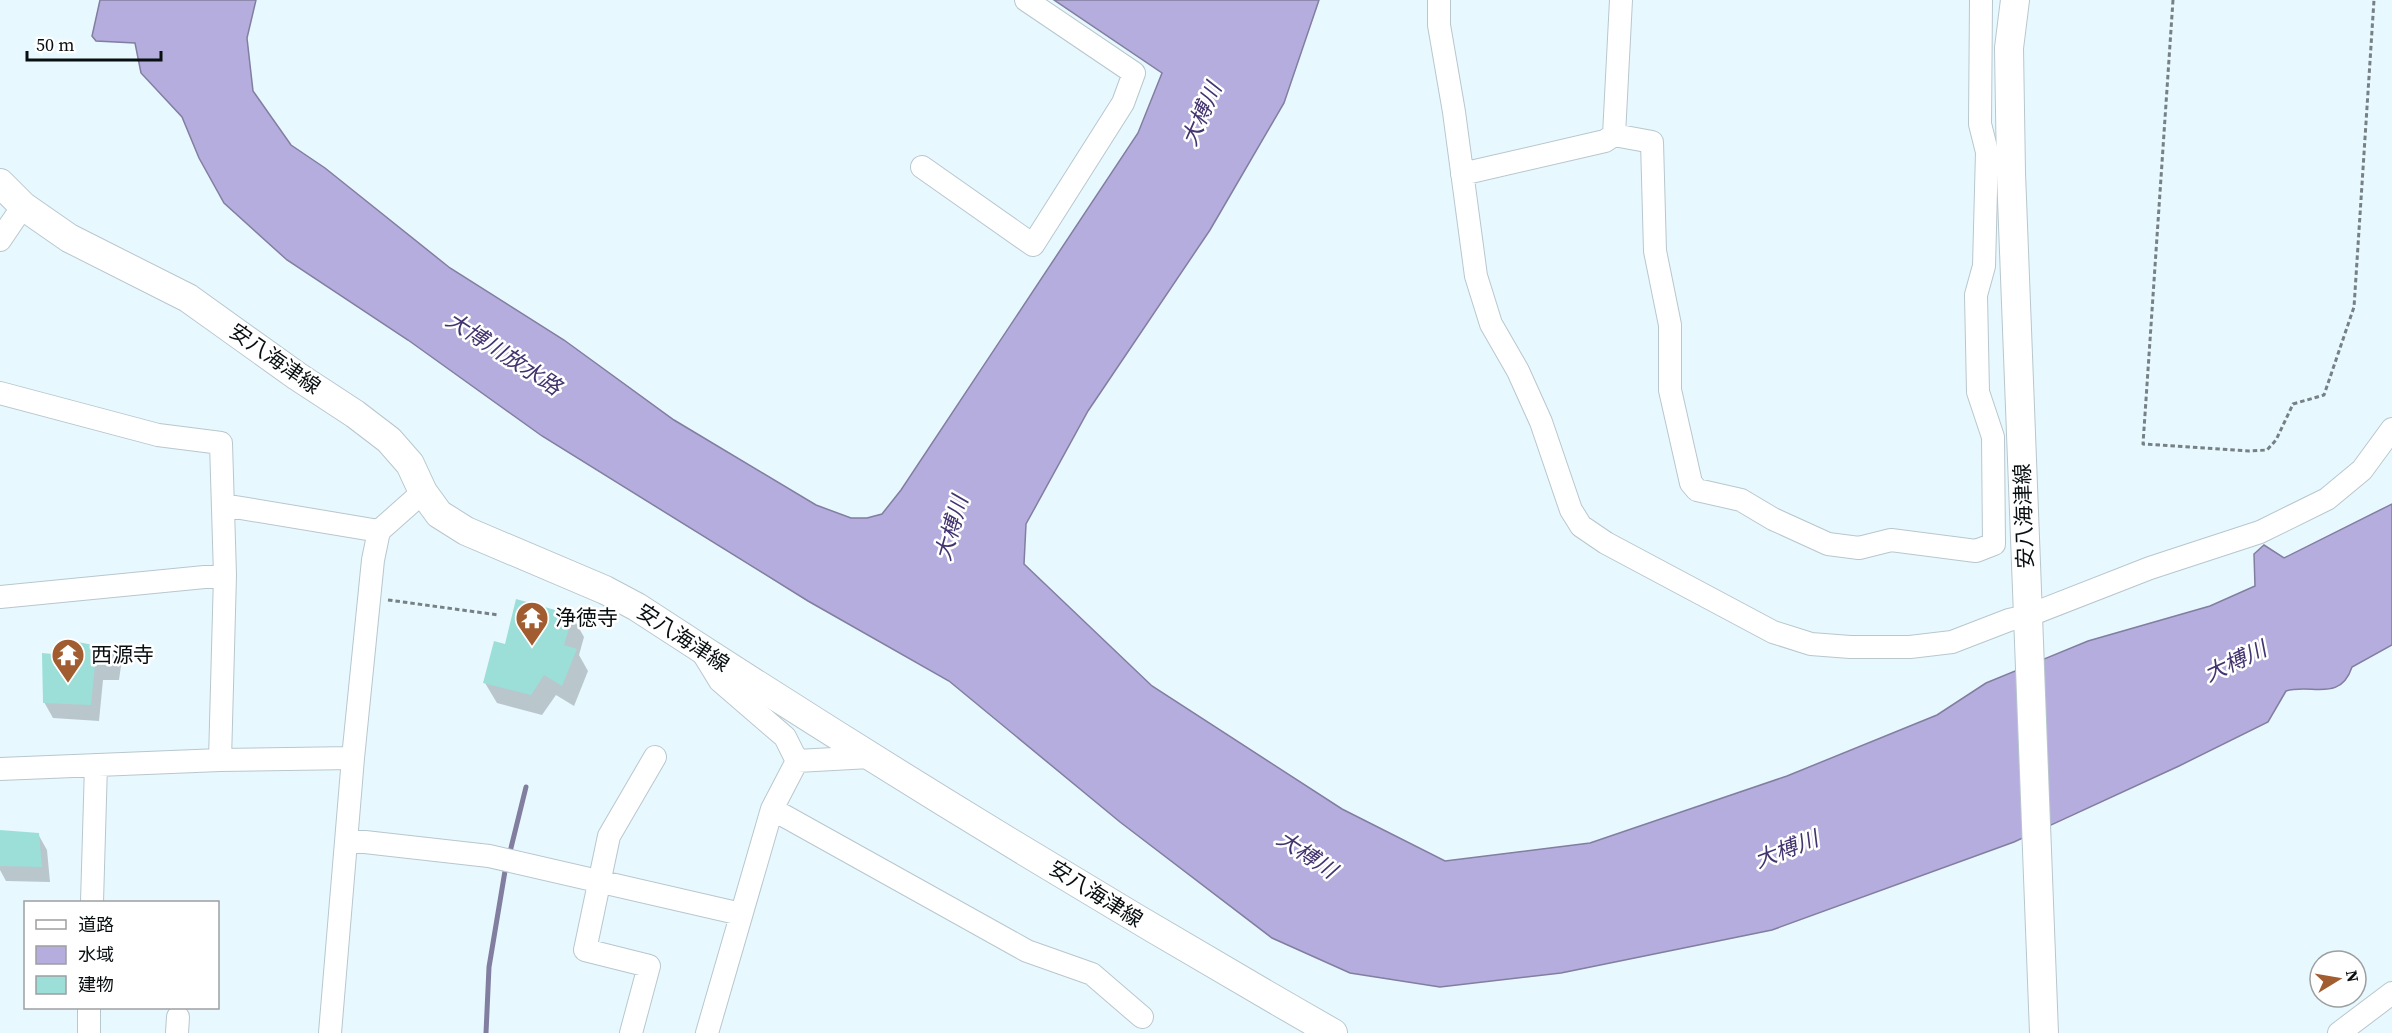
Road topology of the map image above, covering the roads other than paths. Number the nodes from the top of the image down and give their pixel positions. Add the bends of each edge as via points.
1 (1026, 0) edge
2 (1439, 0) edge
3 (1621, 0) edge
4 (1981, 0) edge
5 (2015, 0) edge
6 (1614, 135) junction
7 (922, 167) dead end
8 (1462, 174) junction
9 (0, 183) edge
10 (23, 206) junction
11 (0, 240) edge
12 (0, 393) edge
13 (2392, 429) edge
14 (423, 492) junction
15 (223, 505) junction
16 (379, 531) junction
17 (225, 575) junction
18 (0, 597) edge
19 (2028, 628) junction
20 (700, 649) junction
21 (870, 757) junction
22 (353, 758) junction
23 (655, 758) dead end
24 (220, 760) junction
25 (797, 761) junction
26 (96, 765) junction
27 (0, 769) edge
28 (772, 809) junction
29 (347, 840) junction
30 (598, 881) junction
31 (92, 901) edge
32 (741, 914) junction
33 (2392, 993) edge
34 (89, 1009) edge
35 (1142, 1017) dead end
36 (89, 1033) edge
37 (330, 1033) edge
38 (631, 1033) edge
39 (707, 1033) edge
40 (1333, 1033) edge
41 (2044, 1033) edge
42 (2339, 1033) edge

1 - 7 street via 1134,73 1123,103 1034,245
2 - 8 street via 1439,25
3 - 6 street
4 - 6 street via 1980,124 1987,152 1984,266 1976,295 1978,392 1993,437 1994,544 1976,551 1891,540 1859,548 1828,544 1741,500 1697,490 1691,483 1670,390 1670,325 1655,251 1652,142
5 - 19 main road, 安八海津線 via 2009,48 2011,150
6 - 8 street via 1605,141
8 - 19 street via 1476,276 1491,324 1518,371 1571,510 1581,526 1773,632 1811,644 1910,647 1952,642 2009,620
9 - 10 main road, 安八海津線
10 - 11 street
10 - 14 main road, 安八海津線 via 69,238 188,298 355,414 389,440 410,464
12 - 15 street via 158,435 221,443
13 - 19 street via 2362,470 2327,499 2260,532 2150,568
14 - 16 street
14 - 20 main road, 安八海津線 via 440,514 466,531 605,590
15 - 16 street
15 - 17 street
16 - 22 street
17 - 18 street
17 - 24 street
19 - 41 main road, 安八海津線
20 - 21 main road, 安八海津線
20 - 25 street via 720,681 785,737
21 - 25 street
21 - 40 main road, 安八海津線 via 1101,899
22 - 24 street
22 - 29 street
23 - 30 street via 609,836
24 - 26 street
25 - 28 street
26 - 27 street
26 - 31 street
28 - 32 street
28 - 35 street via 1028,951 1092,974
29 - 30 street via 489,856
29 - 37 street
30 - 32 street
30 - 38 street via 585,950 649,966
32 - 39 street
33 - 42 street
34 - 36 street

